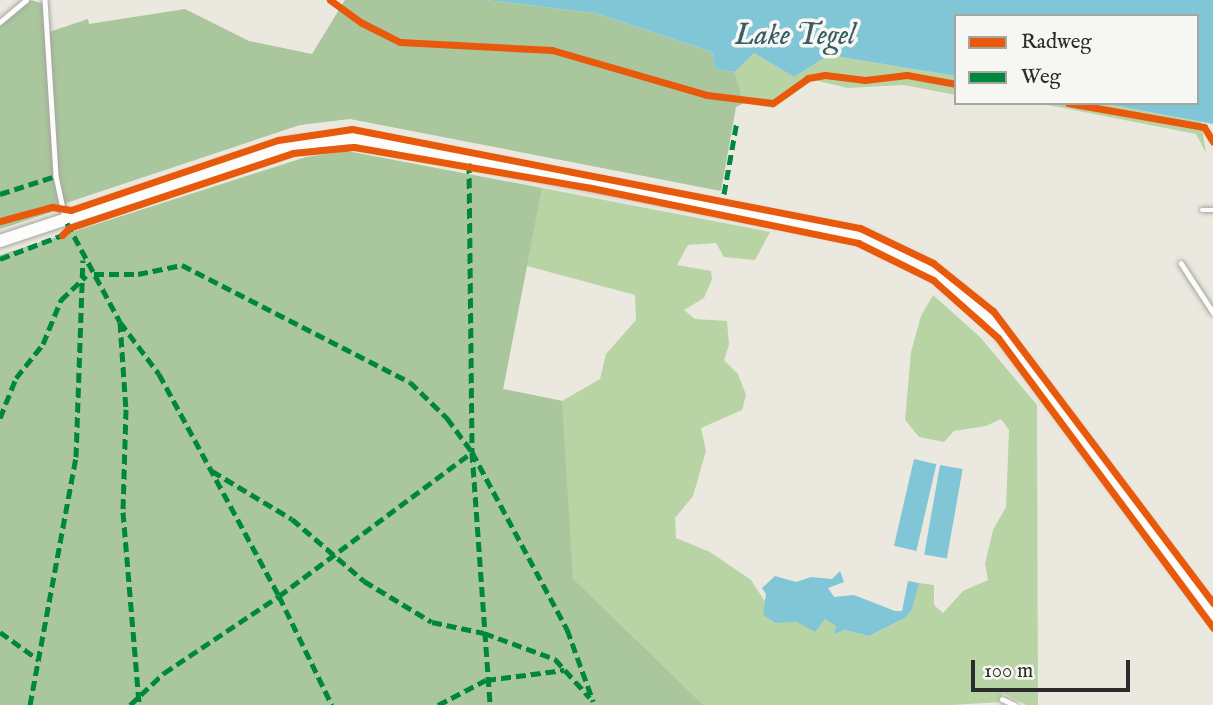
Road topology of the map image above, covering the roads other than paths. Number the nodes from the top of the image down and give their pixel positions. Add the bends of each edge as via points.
1 (26, 0) edge
2 (45, 0) edge
3 (0, 22) edge
4 (1202, 210) dead end
5 (1213, 210) edge
6 (66, 219) junction
7 (0, 242) edge
8 (1181, 263) dead end
9 (1213, 312) edge
10 (1213, 616) edge
11 (1002, 699) dead end
12 (1015, 705) edge

1 - 3 lane
2 - 6 lane via 56,176
4 - 5 lane
6 - 7 main road
6 - 10 main road via 294,144 351,138 861,236 929,268 988,316
8 - 9 lane
11 - 12 lane

